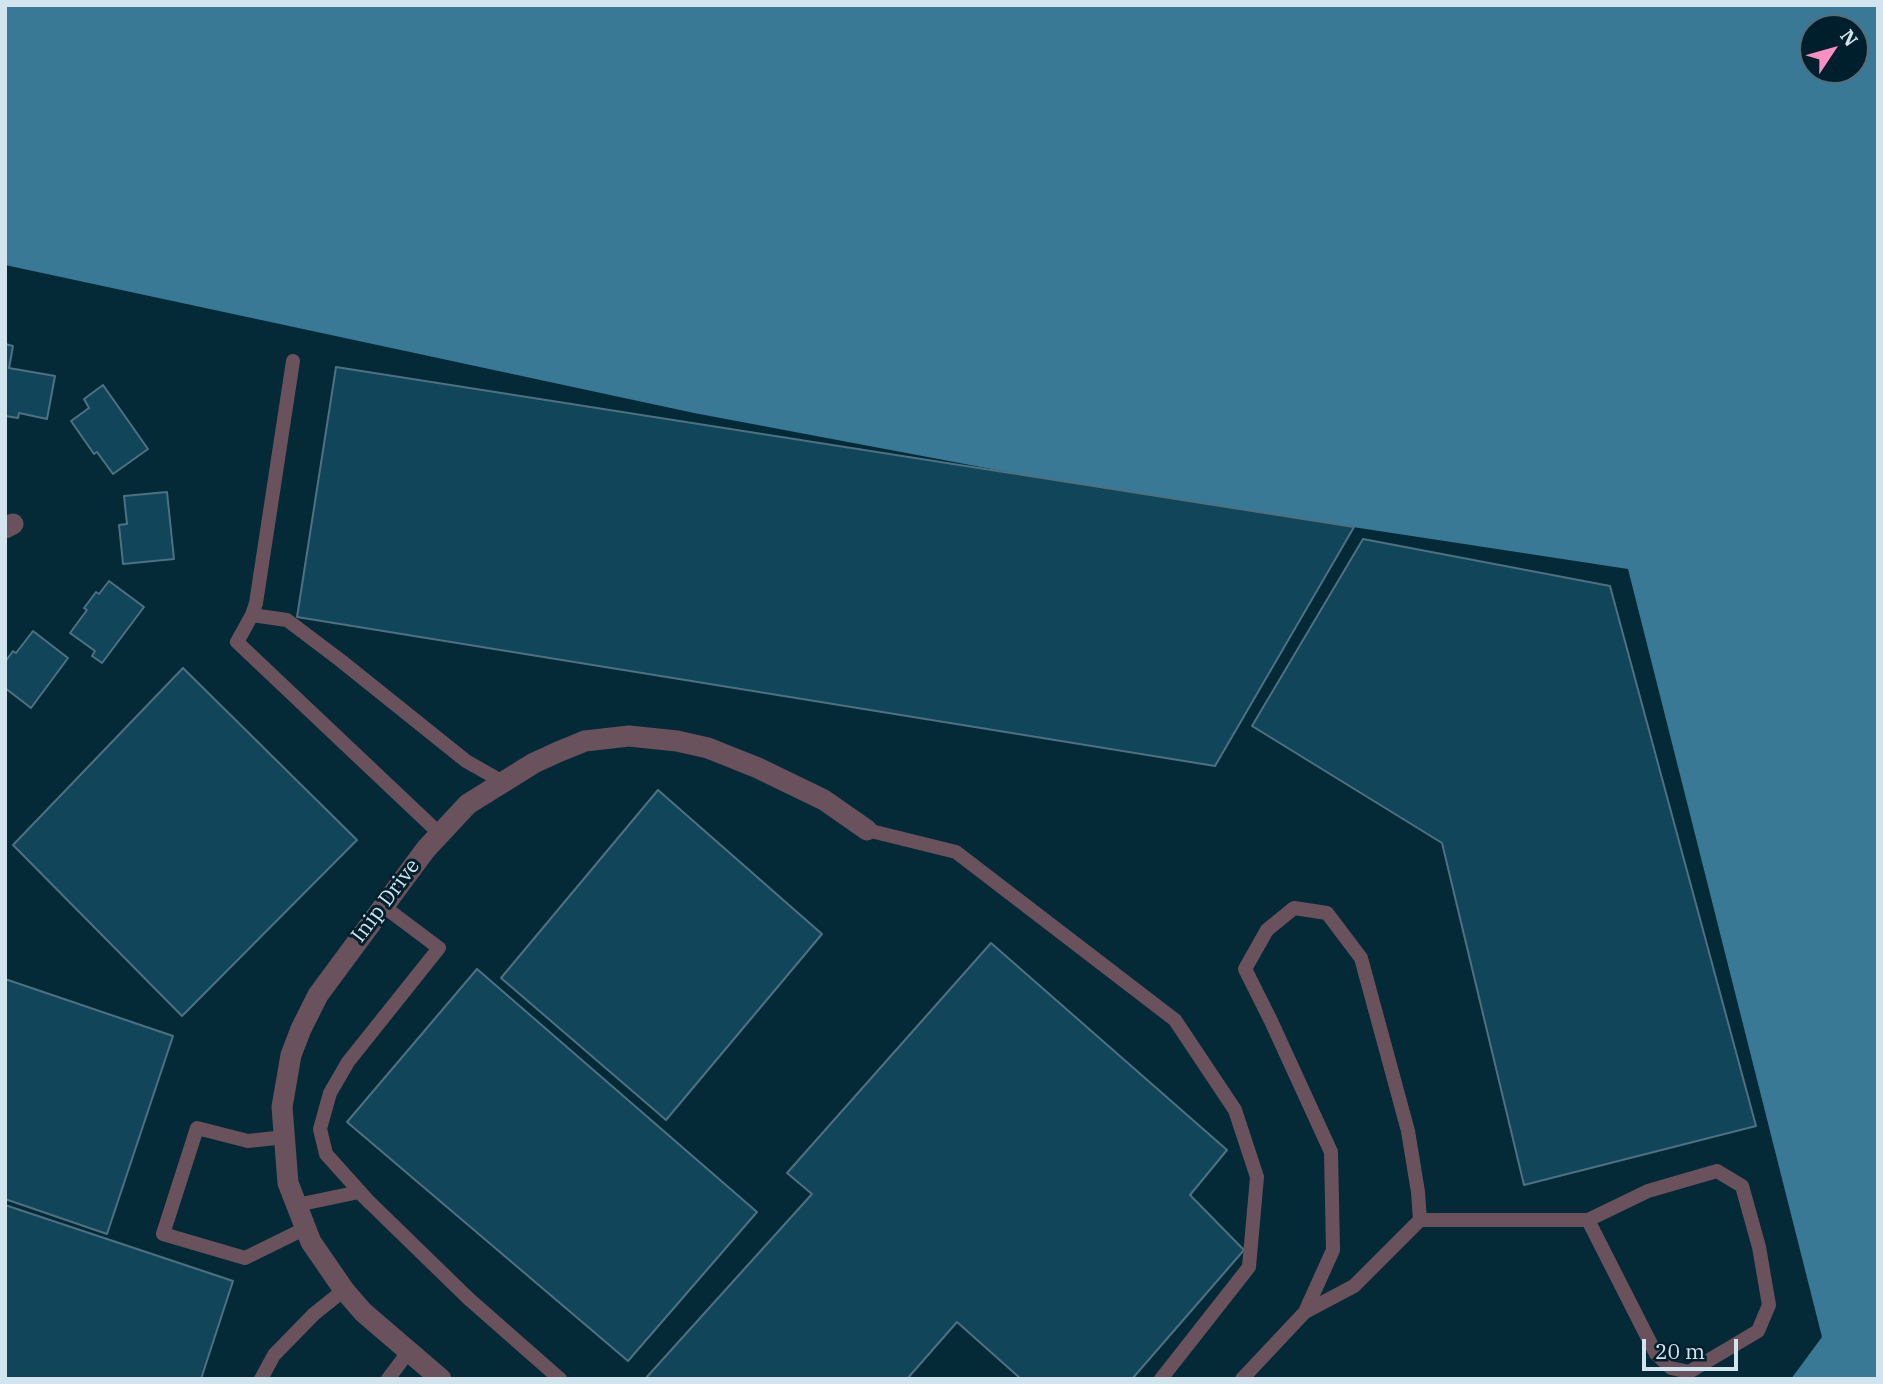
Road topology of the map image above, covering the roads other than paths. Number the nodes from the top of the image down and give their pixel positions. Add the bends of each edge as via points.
1 (293, 361) dead end
2 (253, 615) junction
3 (503, 782) junction
4 (867, 830) joint
5 (440, 834) junction
6 (383, 906) junction
7 (285, 1137) junction
8 (370, 1203) junction
9 (297, 1205) junction
10 (1420, 1220) junction
11 (1588, 1220) junction
12 (306, 1228) junction
13 (344, 1290) junction
14 (1305, 1312) junction
15 (410, 1351) junction
16 (261, 1379) edge
17 (388, 1379) edge
18 (441, 1379) edge
19 (560, 1379) edge
20 (1161, 1379) edge
21 (1242, 1379) edge

1 - 2 lane
2 - 3 lane via 287,620 466,761
2 - 5 lane via 237,642
3 - 4 street, Inip Drive via 585,741 629,736 677,741 758,768 824,800
3 - 5 street, Inip Drive via 468,804
4 - 20 lane via 956,852 1175,1020 1235,1110 1257,1177 1249,1268
5 - 6 street, Inip Drive
6 - 7 street, Inip Drive via 318,995 301,1029 291,1055 282,1107
6 - 8 lane via 439,948 348,1062 330,1093 320,1129 326,1154
7 - 9 street, Inip Drive via 288,1183
7 - 12 lane via 248,1141 197,1128 163,1234 245,1258
8 - 9 lane via 359,1192
8 - 19 lane
9 - 12 street, Inip Drive
10 - 11 lane
10 - 14 lane via 1354,1286
10 - 14 lane via 1408,1131 1361,958 1327,913 1294,908 1267,930 1245,969 1331,1153 1333,1250
11 - 11 lane via 1657,1354 1671,1368 1689,1371 1758,1331 1769,1305 1742,1186 1717,1171 1648,1192
12 - 13 street, Inip Drive
13 - 15 street, Inip Drive
13 - 16 lane via 274,1355
14 - 21 lane
15 - 17 lane
15 - 18 street, Inip Drive

